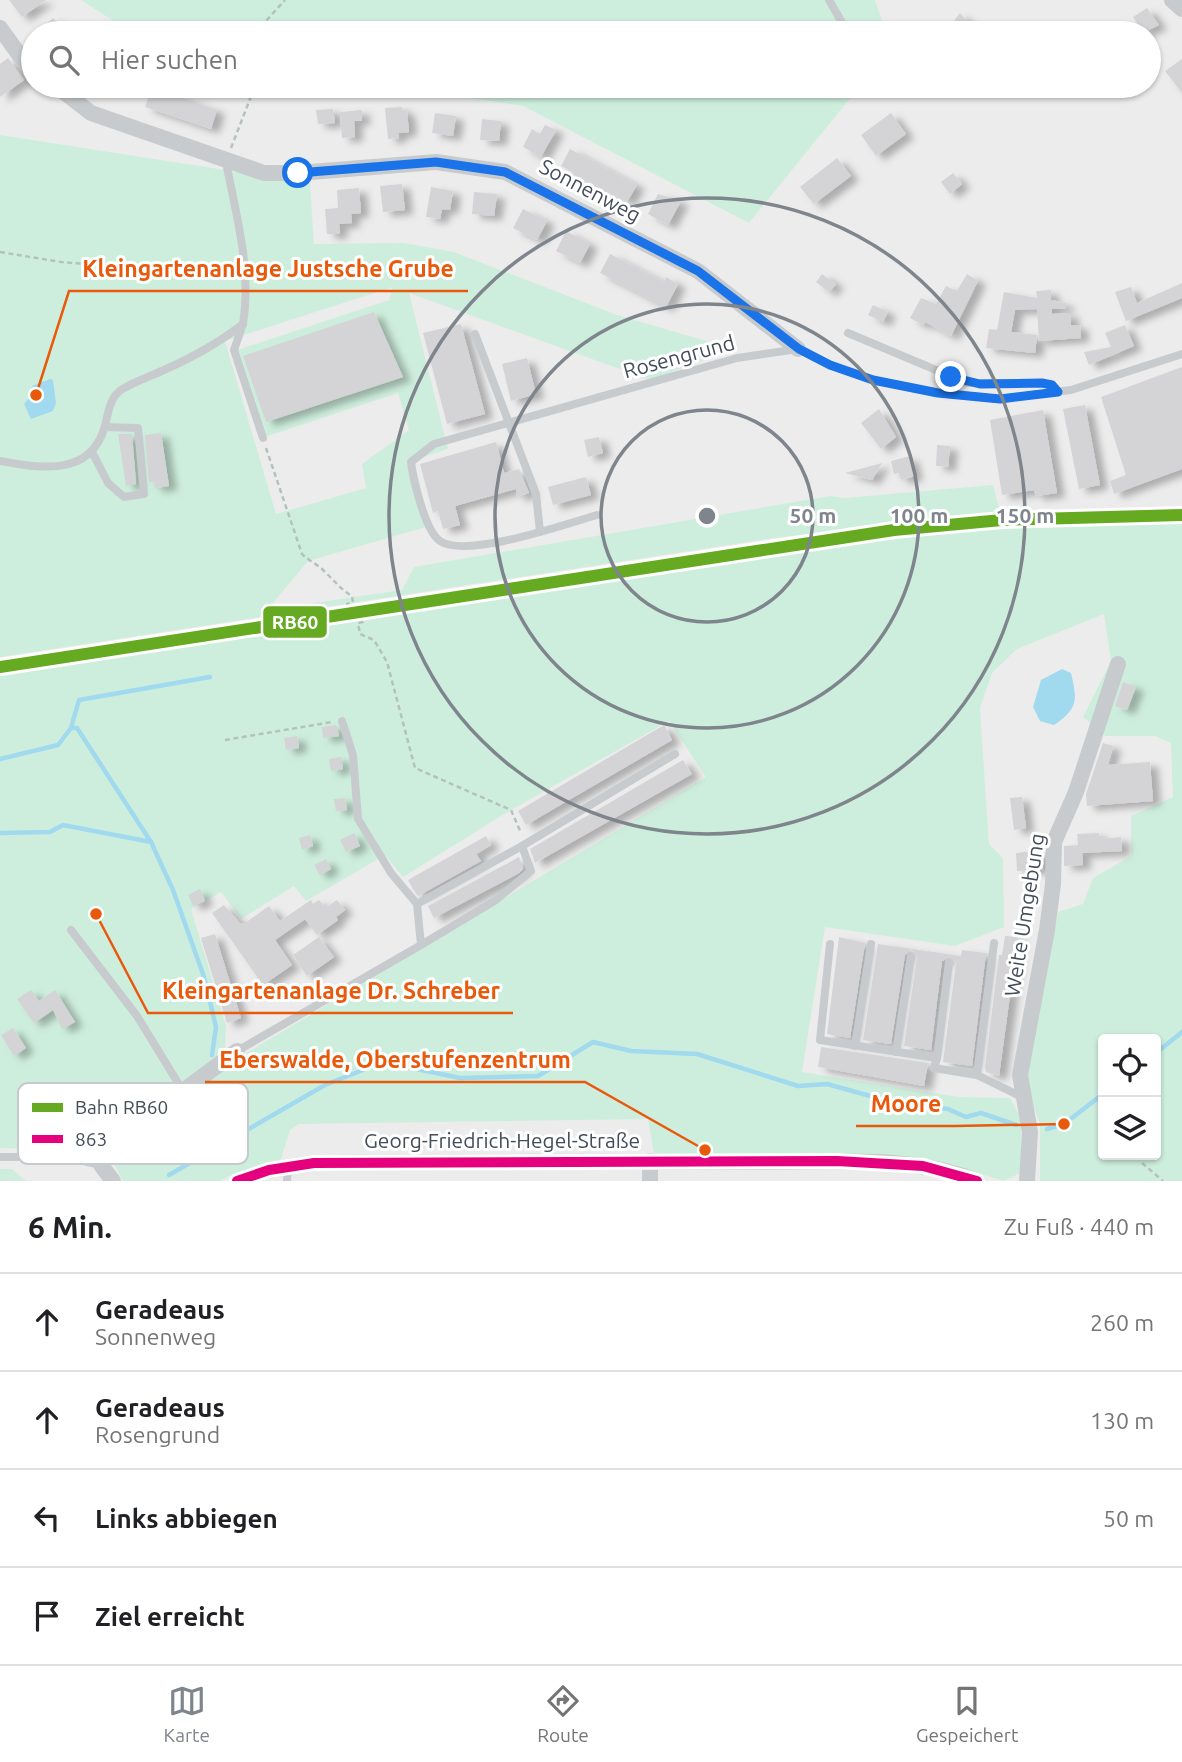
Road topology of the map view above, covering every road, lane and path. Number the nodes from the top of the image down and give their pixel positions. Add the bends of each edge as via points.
1 (285, 0) edge
2 (829, 0) edge
3 (1172, 0) edge
4 (1182, 9) edge
5 (266, 21) edge
6 (841, 21) edge
7 (0, 28) edge
8 (21, 58) edge
9 (72, 98) edge
10 (250, 98) edge
11 (226, 162) junction
12 (0, 252) edge
13 (247, 274) junction
14 (243, 324) junction
15 (475, 334) dead end
16 (848, 334) dead end
17 (799, 349) junction
18 (1182, 354) edge
19 (1058, 392) junction
20 (510, 422) junction
21 (104, 427) junction
22 (263, 438) joint
23 (92, 452) junction
24 (0, 461) edge
25 (597, 515) dead end
26 (540, 532) junction
27 (1118, 664) dead end
28 (342, 721) joint
29 (225, 740) dead end
30 (675, 754) dead end
31 (522, 846) junction
32 (417, 904) junction
33 (71, 930) dead end
34 (994, 943) dead end
35 (830, 944) dead end
36 (872, 944) dead end
37 (421, 945) junction
38 (911, 956) dead end
39 (948, 962) dead end
40 (855, 1046) junction
41 (237, 1051) joint
42 (896, 1052) junction
43 (937, 1058) junction
44 (977, 1075) junction
45 (178, 1083) edge
46 (194, 1083) edge
47 (1026, 1099) junction
48 (0, 1157) edge
49 (18, 1157) edge
50 (650, 1161) junction
51 (1142, 1163) dead end
52 (97, 1164) edge
53 (101, 1165) joint
54 (287, 1173) edge
55 (113, 1181) edge
56 (237, 1181) edge
57 (650, 1181) edge
58 (977, 1181) edge
59 (1027, 1181) edge
60 (1163, 1181) edge

1 - 5 path
2 - 6 lane
3 - 4 street
7 - 8 street
9 - 11 street, Sonnenweg via 91,113
10 - 11 path
11 - 13 lane
11 - 17 street, Sonnenweg via 264,173 436,162 505,172 698,271
12 - 13 path via 220,277
13 - 14 lane
14 - 21 lane via 173,366 119,391
14 - 22 lane via 234,350
15 - 20 lane
16 - 19 lane via 967,383 1042,383
17 - 19 lane via 873,380 938,393 1000,399
17 - 20 lane, Rosengrund via 737,358
18 - 19 lane
20 - 26 lane via 536,494
20 - 26 lane via 434,444 411,462 425,518 443,543 471,547
21 - 23 lane
21 - 23 lane via 138,428 144,494 124,496 108,483
22 - 31 path via 302,554 352,596 347,604 353,605 356,620 363,619 358,623 360,634 374,640 387,662 415,768 511,810
23 - 24 lane via 77,463 56,468
25 - 26 lane
27 - 47 street, Weite Umgebung via 1076,792 1054,842 1047,930 1020,1075
28 - 29 path
28 - 32 lane via 353,755 358,819 391,873
30 - 31 lane
31 - 32 lane
31 - 37 lane via 531,871 496,900
32 - 37 lane
33 - 45 lane via 137,1016
34 - 44 lane
35 - 40 lane via 820,1040
36 - 40 lane
37 - 41 lane
38 - 42 lane
39 - 43 lane
40 - 42 lane
41 - 46 street
42 - 43 lane
43 - 44 lane via 934,1068
44 - 47 lane
47 - 59 street, Weite Umgebung via 1030,1132
48 - 49 lane
50 - 54 street, Georg-Friedrich-Hegel-Straße via 314,1163
50 - 57 street
50 - 58 street, Georg-Friedrich-Hegel-Straße via 902,1164 947,1169
51 - 60 path
52 - 53 lane
53 - 55 street
54 - 56 street, Georg-Friedrich-Hegel-Straße

